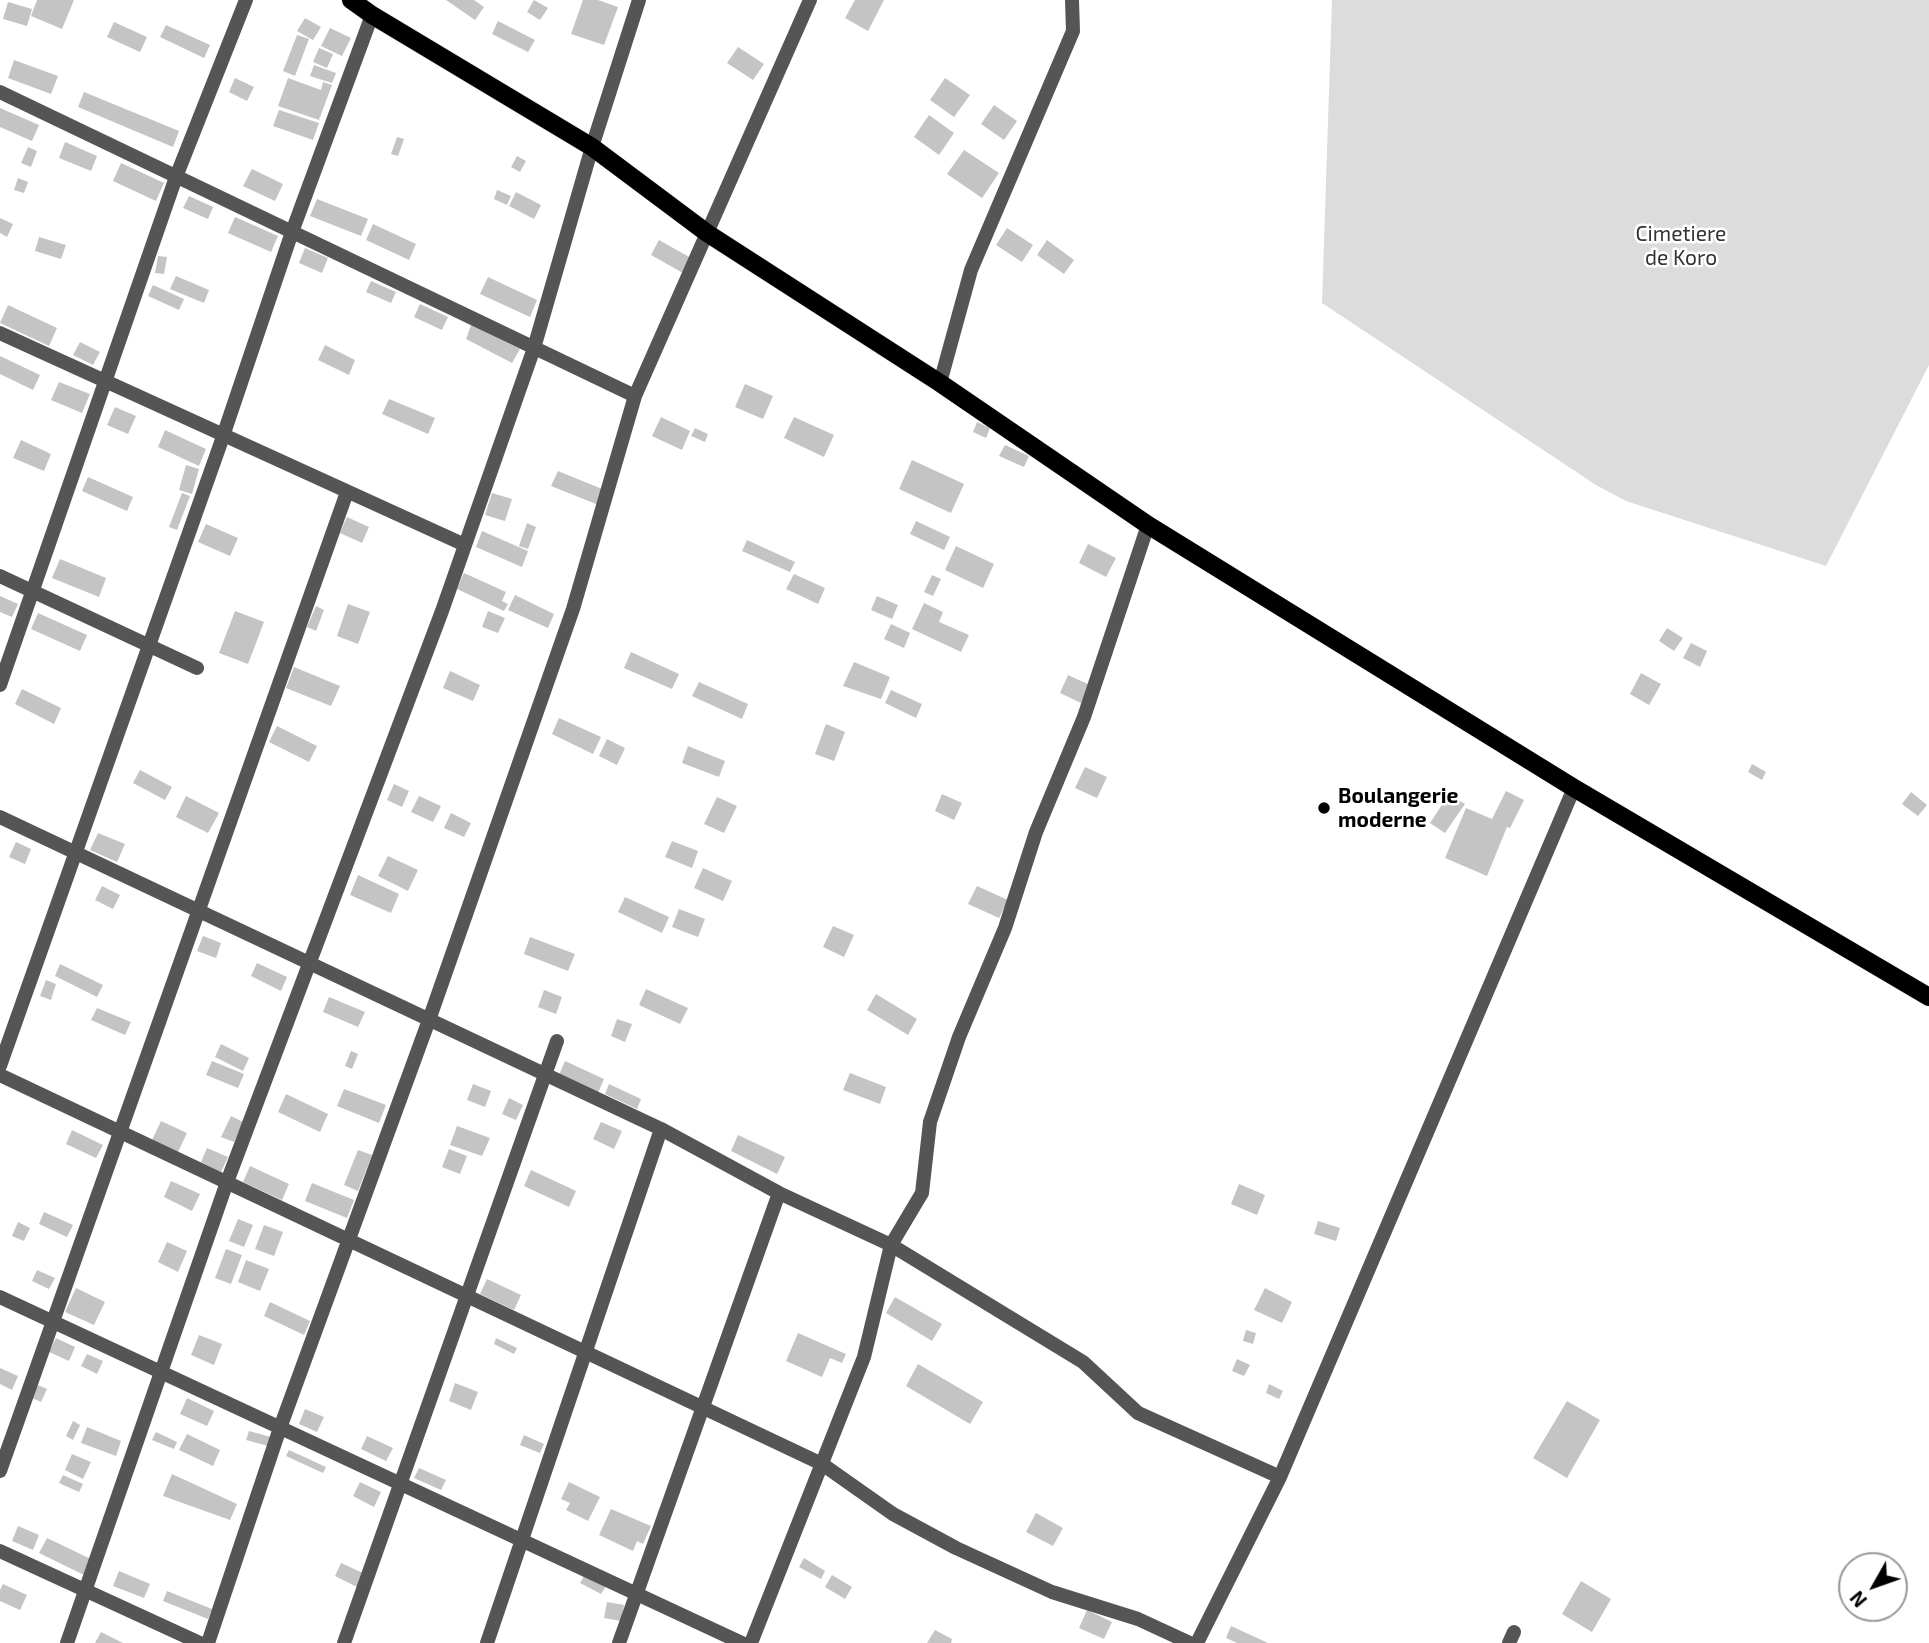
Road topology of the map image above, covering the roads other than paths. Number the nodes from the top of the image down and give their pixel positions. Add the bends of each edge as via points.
1 (246, 0) edge
2 (351, 0) edge
3 (639, 0) edge
4 (810, 0) edge
5 (1072, 0) edge
6 (372, 15) junction
7 (0, 92) edge
8 (592, 147) junction
9 (176, 177) junction
10 (292, 232) junction
11 (707, 233) junction
12 (0, 333) edge
13 (534, 348) junction
14 (106, 380) junction
15 (940, 383) junction
16 (635, 396) junction
17 (223, 436) junction
18 (347, 492) junction
19 (1148, 524) junction
20 (464, 545) junction
21 (0, 576) edge
22 (33, 591) junction
23 (148, 645) junction
24 (197, 668) dead end
25 (0, 685) edge
26 (1574, 788) junction
27 (0, 817) edge
28 (75, 852) junction
29 (200, 911) junction
30 (310, 961) junction
31 (1929, 997) edge
32 (429, 1020) junction
33 (558, 1041) dead end
34 (0, 1066) edge
35 (545, 1074) junction
36 (0, 1075) edge
37 (661, 1129) junction
38 (121, 1132) junction
39 (227, 1182) junction
40 (779, 1194) junction
41 (348, 1239) junction
42 (891, 1245) junction
43 (467, 1296) junction
44 (0, 1297) edge
45 (53, 1322) junction
46 (585, 1352) junction
47 (160, 1372) junction
48 (703, 1408) junction
49 (280, 1428) junction
50 (822, 1464) junction
51 (0, 1471) edge
52 (1280, 1477) junction
53 (400, 1484) junction
54 (521, 1540) junction
55 (0, 1551) edge
56 (85, 1591) junction
57 (637, 1594) junction
58 (67, 1643) edge
59 (200, 1643) edge
60 (208, 1643) edge
61 (344, 1643) edge
62 (487, 1643) edge
63 (619, 1643) edge
64 (742, 1643) edge
65 (751, 1643) edge
66 (1190, 1643) edge
67 (1197, 1643) edge

1 - 9 street
2 - 6 main road
3 - 8 street
4 - 11 street
5 - 15 street via 1073,30 971,270
6 - 8 main road
6 - 10 street
7 - 9 street
8 - 11 main road
8 - 13 street
9 - 10 street
9 - 14 street
10 - 13 street
10 - 17 street
11 - 15 main road
11 - 16 street
12 - 14 street
13 - 16 street
13 - 20 street
14 - 17 street
14 - 22 street
15 - 19 main road
16 - 32 street via 573,610
17 - 18 street
17 - 23 street
18 - 20 street
18 - 29 street
19 - 26 main road
19 - 42 street via 1084,717 1036,832 1005,928 959,1037 930,1122 922,1193
20 - 30 street
21 - 22 street
22 - 23 street
22 - 25 street
23 - 24 street
23 - 28 street
26 - 31 main road
26 - 52 street
27 - 28 street
28 - 29 street
28 - 34 street
29 - 30 street
29 - 38 street
30 - 32 street
30 - 39 street
32 - 35 street
32 - 41 street
33 - 35 street
35 - 37 street
35 - 43 street
36 - 38 street
37 - 40 street
37 - 46 street
38 - 39 street
38 - 45 street
39 - 41 street
39 - 47 street
40 - 42 street
40 - 48 street
41 - 43 street
41 - 49 street
42 - 50 street via 864,1357
42 - 52 street via 1083,1362 1138,1413
43 - 46 street
43 - 53 street
44 - 45 street
45 - 47 street
45 - 51 street
46 - 48 street
46 - 54 street
47 - 49 street
47 - 56 street
48 - 50 street
48 - 57 street
49 - 53 street
49 - 60 street
50 - 65 street
50 - 66 street via 893,1514 956,1548 1052,1592 1138,1619
52 - 67 street
53 - 54 street
53 - 61 street
54 - 57 street
54 - 62 street
55 - 56 street
56 - 58 street
56 - 59 street
57 - 63 street
57 - 64 street

